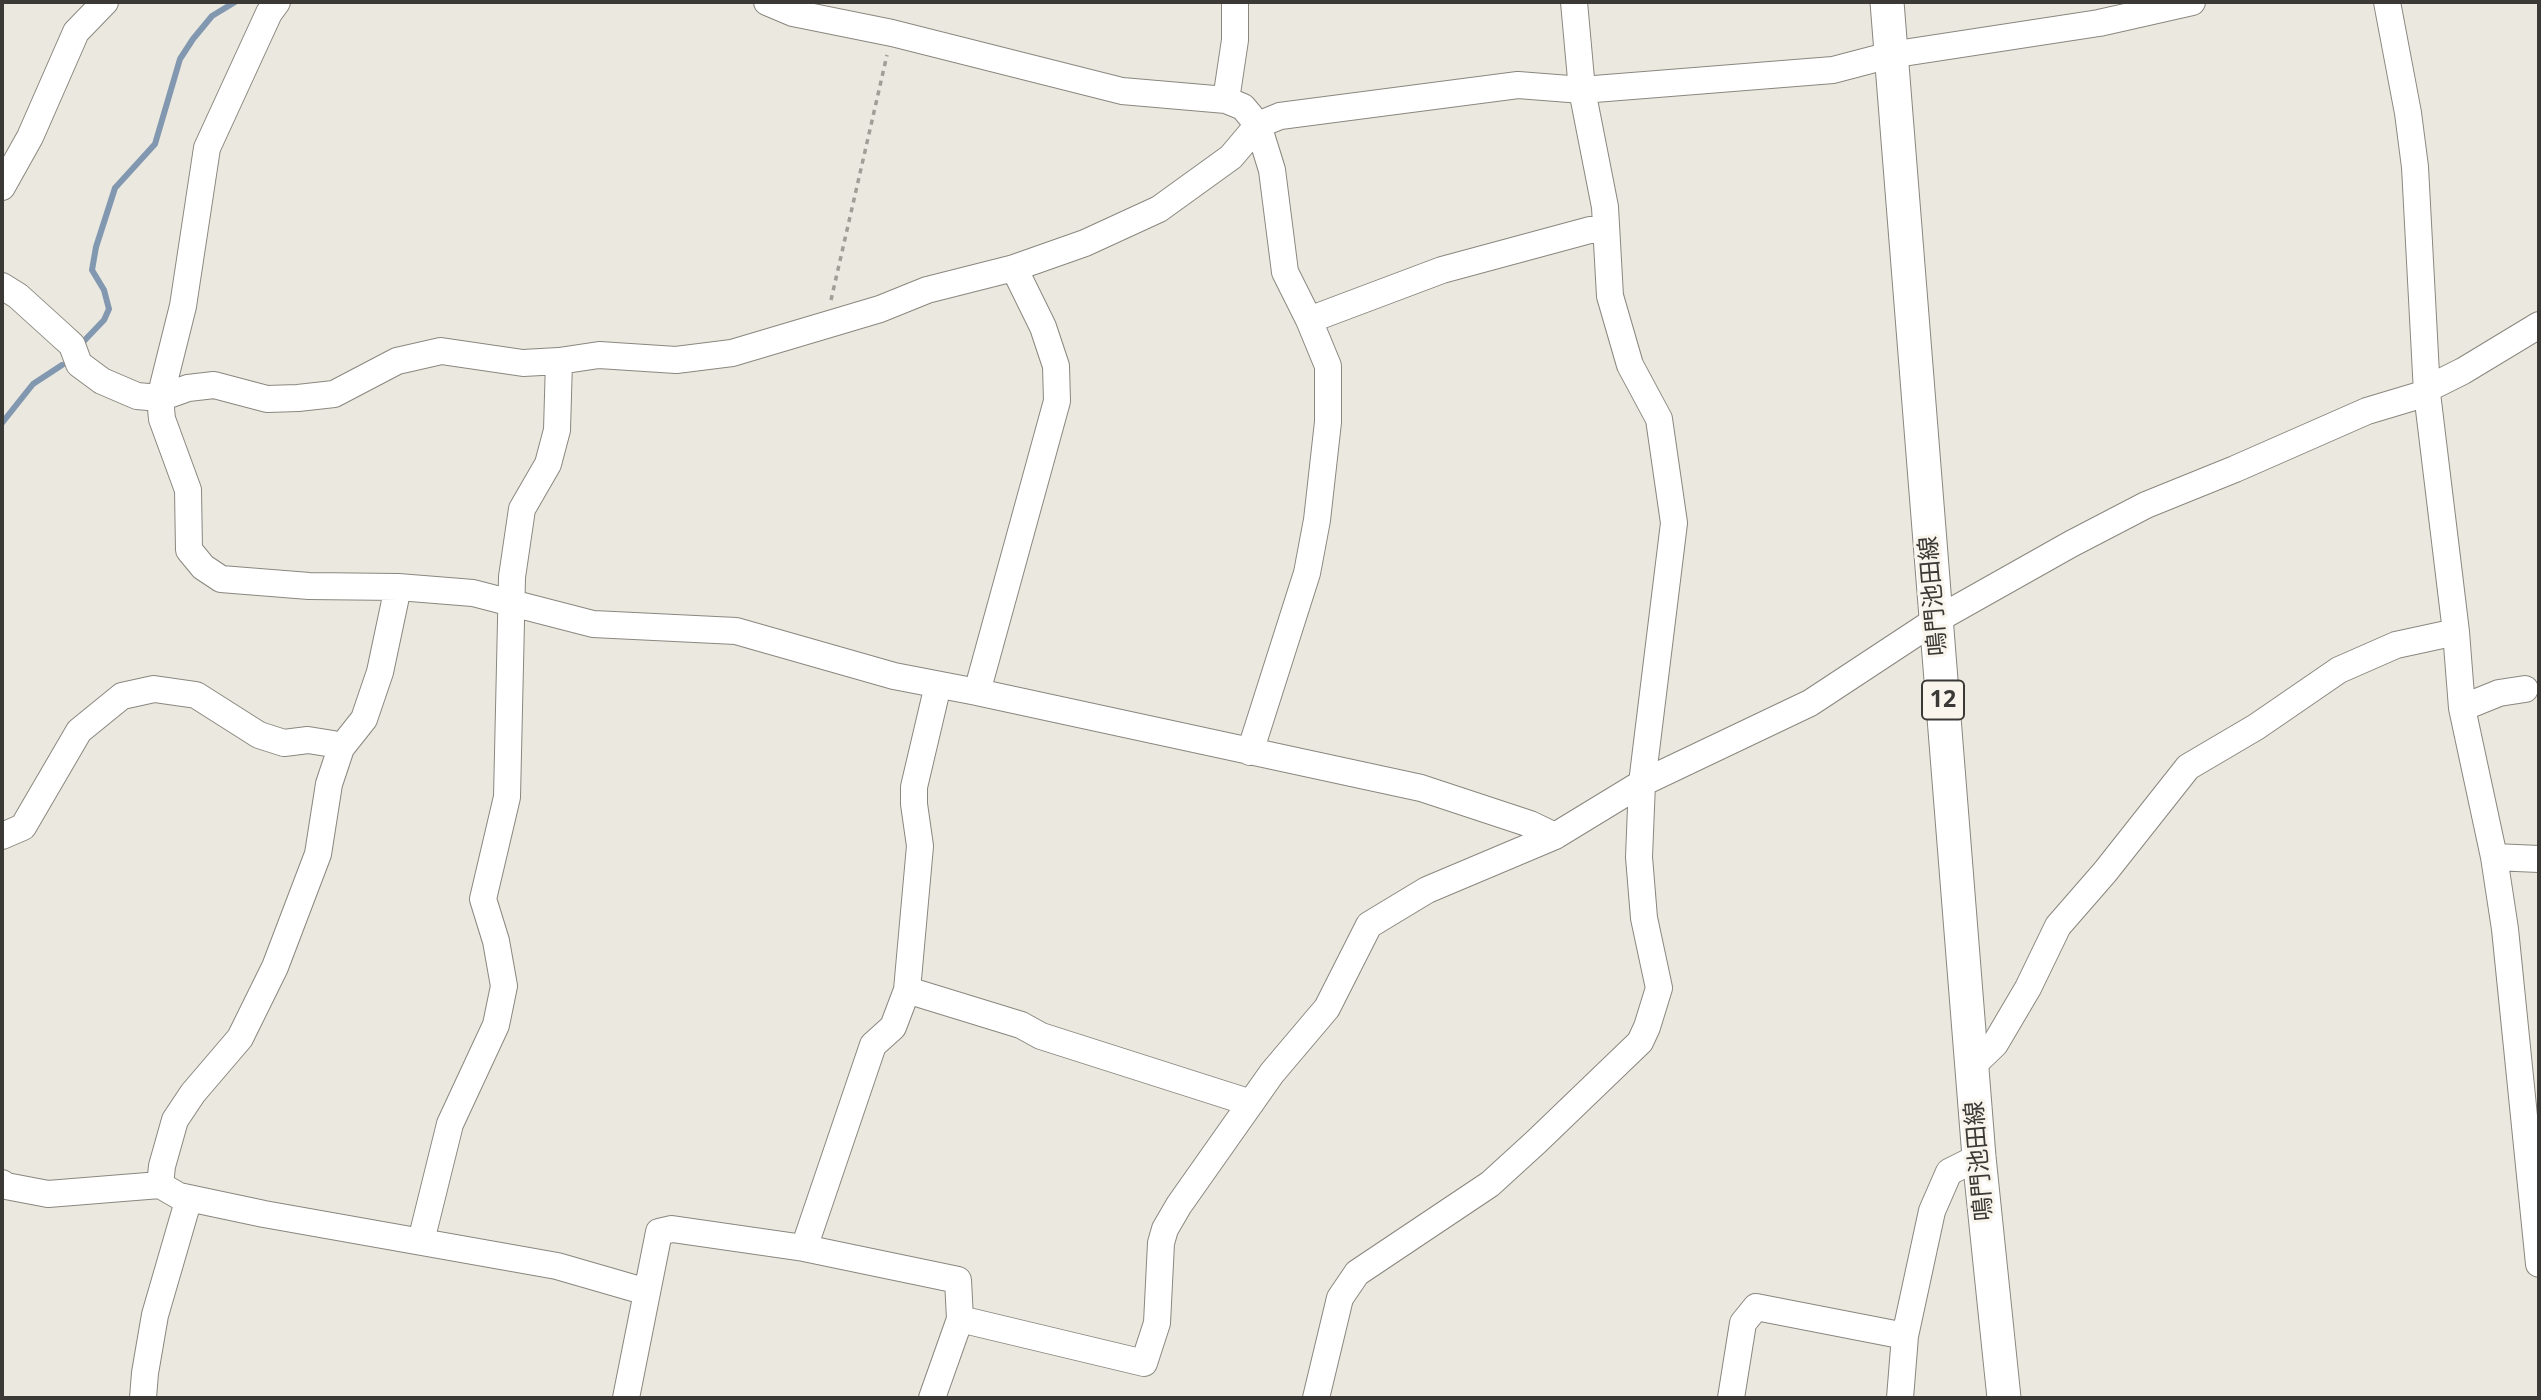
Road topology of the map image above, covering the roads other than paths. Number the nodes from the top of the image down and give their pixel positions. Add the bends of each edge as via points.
1 (105, 2) edge
2 (277, 2) edge
3 (767, 2) edge
4 (1235, 2) edge
5 (1574, 2) edge
6 (1887, 2) edge
7 (2192, 2) edge
8 (2387, 2) edge
9 (1890, 55) junction
10 (1583, 90) junction
11 (1226, 100) junction
12 (1258, 125) junction
13 (2, 187) edge
14 (1606, 229) junction
15 (1014, 268) junction
16 (2, 286) edge
17 (1309, 320) junction
18 (2539, 325) edge
19 (559, 361) junction
20 (2427, 391) junction
21 (160, 398) junction
22 (398, 587) junction
23 (511, 602) junction
24 (1936, 620) junction
25 (2456, 632) junction
26 (938, 685) junction
27 (2525, 689) dead end
28 (977, 692) junction
29 (2462, 708) junction
30 (341, 748) junction
31 (1250, 752) junction
32 (1642, 783) junction
33 (2, 836) edge
34 (1556, 836) junction
35 (2494, 857) junction
36 (2539, 859) edge
37 (907, 990) junction
38 (1972, 1066) junction
39 (2530, 1081) edge
40 (1251, 1103) junction
41 (1979, 1157) junction
42 (2, 1183) edge
43 (160, 1185) junction
44 (189, 1198) junction
45 (421, 1241) junction
46 (804, 1248) junction
47 (2539, 1264) edge
48 (647, 1292) junction
49 (960, 1319) junction
50 (1905, 1336) junction
51 (143, 1398) edge
52 (626, 1398) edge
53 (932, 1398) edge
54 (1316, 1398) edge
55 (1731, 1398) edge
56 (1900, 1398) edge
57 (2004, 1398) edge

1 - 13 street via 76,32 30,137
2 - 21 street via 206,148 183,306
3 - 11 street via 793,13 1122,90
4 - 11 street
5 - 10 street
6 - 9 main road, 鳴門池田線 / 12
7 - 9 street via 2099,23
8 - 20 street via 2415,167
9 - 10 street via 1833,70
9 - 24 main road, 鳴門池田線 / 12
10 - 12 street via 1518,85 1280,116
10 - 14 street
11 - 12 street via 1243,107
12 - 15 street via 1231,157 1159,209 1085,243
12 - 17 street via 1272,170 1285,272
14 - 17 street via 1442,270
14 - 32 street via 1610,296 1630,365 1659,419 1674,523
15 - 19 street via 928,290 732,353 676,360 599,355
15 - 28 street via 1056,366 1057,401
16 - 21 street via 72,345 79,364 102,381 137,396
17 - 31 street via 1328,366 1328,422 1317,520 1307,573
18 - 20 street
19 - 21 street via 523,363 441,351 397,360 334,394 267,398 214,385
19 - 23 street via 557,429 548,464 522,509
20 - 24 street via 2367,411 2146,505
20 - 25 street
21 - 22 street via 162,419 188,490 189,550 203,567 221,579
22 - 23 street via 473,593
22 - 30 street via 380,672 364,719
23 - 26 street via 593,624 736,631
23 - 45 street via 507,797 483,899 505,986 496,1025 450,1124
24 - 32 street via 1810,703
24 - 38 main road, 鳴門池田線 / 12
25 - 29 street
25 - 38 street via 2396,645 2339,670 2188,767 2058,926 1996,1044
26 - 28 street
26 - 37 street via 914,787 920,846
27 - 29 street via 2499,693
28 - 31 street
29 - 35 street
30 - 33 street via 308,740 284,743 259,735 197,695 154,689 122,695 79,730 23,827
30 - 43 street via 318,854 275,967 240,1038 175,1120
31 - 34 street via 1421,788
32 - 34 street
32 - 54 street via 1639,857 1644,918 1659,988 1640,1042 1490,1184 1357,1273 1340,1298
34 - 40 street via 1427,890 1369,925 1327,1008
35 - 36 street
35 - 39 street
37 - 40 street
37 - 46 street via 894,1027 873,1045
38 - 41 main road, 鳴門池田線 / 12
39 - 47 street
40 - 49 street via 1165,1229 1157,1323 1144,1363
41 - 50 street via 1949,1172 1932,1211
41 - 57 main road, 鳴門池田線 / 12
42 - 43 street via 48,1194
43 - 44 street
44 - 45 street
44 - 51 street via 155,1315
45 - 48 street via 557,1266
46 - 48 street via 672,1229 659,1232
46 - 49 street via 958,1280
48 - 52 street
49 - 53 street
50 - 55 street via 1756,1307 1743,1323
50 - 56 street

